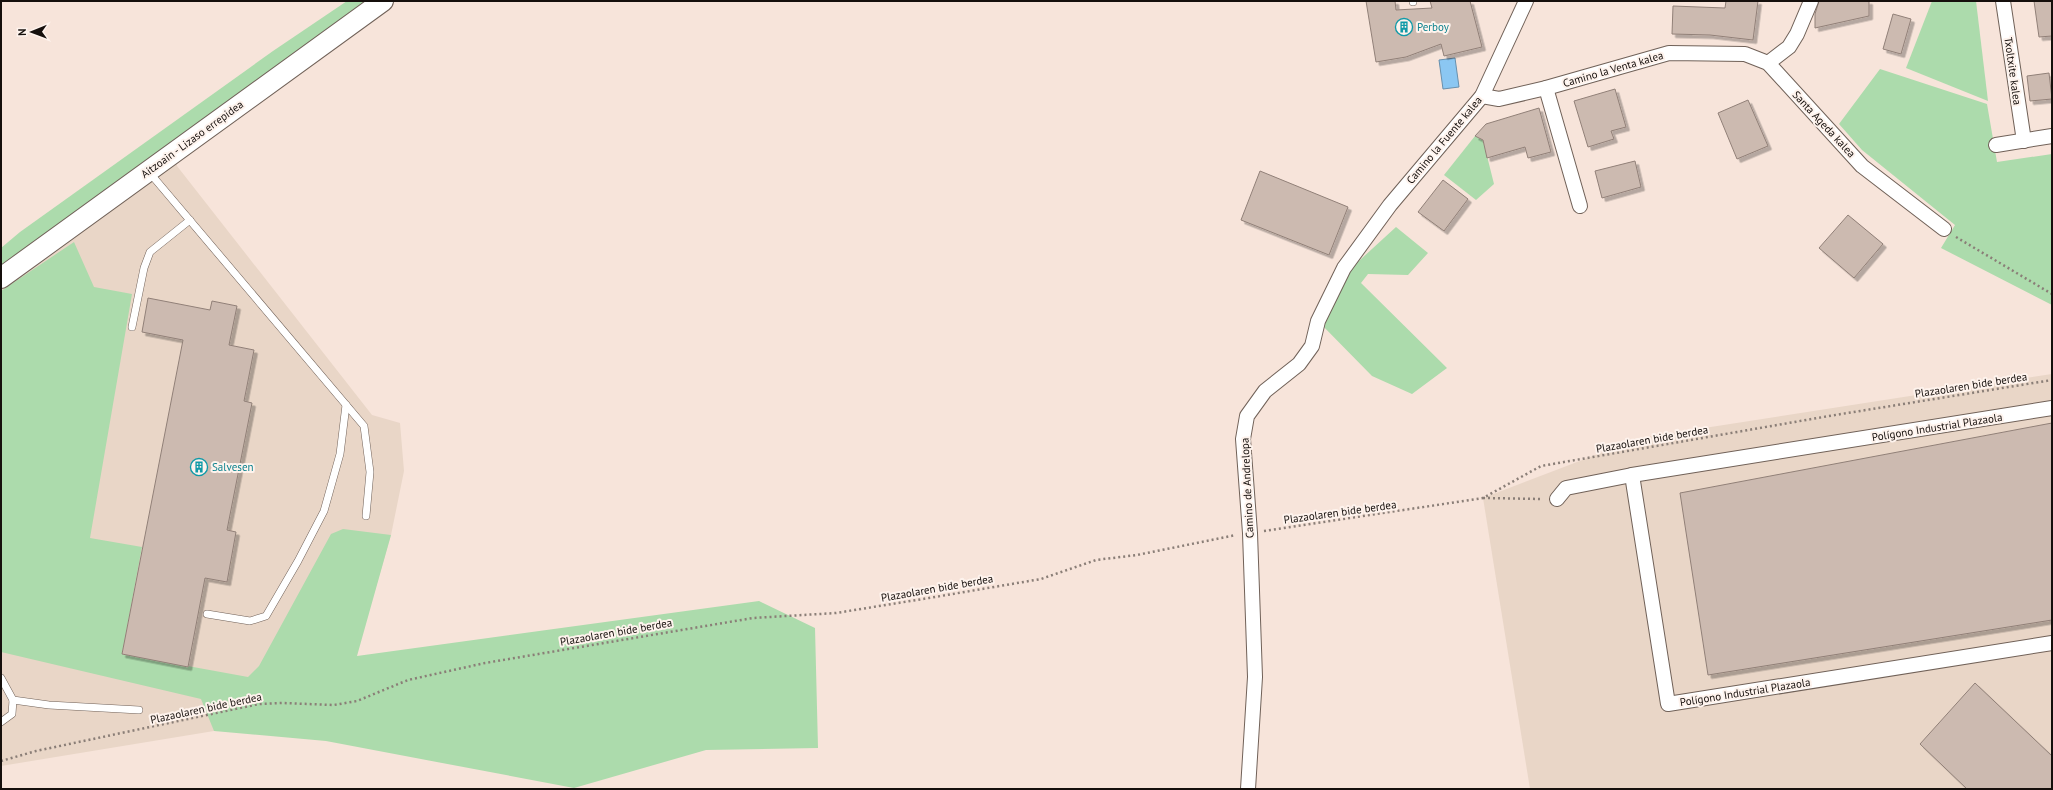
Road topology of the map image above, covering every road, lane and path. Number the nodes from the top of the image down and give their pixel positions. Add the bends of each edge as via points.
1 (383, 1) edge
2 (1526, 1) edge
3 (1811, 1) edge
4 (2003, 1) edge
5 (1768, 63) junction
6 (1546, 88) junction
7 (1482, 96) junction
8 (2052, 136) edge
9 (2024, 140) junction
10 (1996, 145) dead end
11 (148, 171) junction
12 (1580, 206) dead end
13 (190, 220) junction
14 (1944, 229) joint
15 (1372, 230) joint
16 (1, 278) edge
17 (2052, 294) edge
18 (132, 327) dead end
19 (2052, 380) edge
20 (346, 405) junction
21 (2052, 408) edge
22 (1632, 475) junction
23 (1483, 498) junction
24 (1557, 499) joint
25 (366, 516) dead end
26 (1261, 531) dead end
27 (1238, 535) dead end
28 (207, 614) dead end
29 (2052, 643) edge
30 (1, 678) edge
31 (13, 700) junction
32 (139, 710) dead end
33 (1, 722) edge
34 (1, 761) edge
35 (1248, 789) edge

1 - 11 street, Aitzoain - Lizaso errepidea
2 - 7 street, Camino la Fuente kalea
3 - 5 street via 1797,34 1788,47
4 - 9 street, Txoltxite kalea
5 - 6 street, Camino la Venta kalea via 1745,54 1669,53
5 - 14 street, Santa Ageda kalea via 1862,166
6 - 7 street, Camino la Venta kalea via 1500,99
6 - 12 street
7 - 15 street, Camino la Fuente kalea
8 - 9 street
9 - 10 street
11 - 13 lane
11 - 16 street, Aitzoain - Lizaso errepidea
13 - 18 lane via 150,252 144,268
13 - 20 lane
14 - 17 path
15 - 35 street, Camino de Andrelopa via 1336,282 1318,321 1312,346 1304,358 1265,391 1247,416 1244,439 1255,678
19 - 23 path, Plazaolaren bide berdea via 1542,466
20 - 25 lane via 364,426 370,472
20 - 28 lane via 340,454 324,511 266,616 250,621
21 - 22 street, Polígono Industrial Plazaola
22 - 24 street, Polígono Industrial Plazaola via 1566,488
22 - 29 street, Polígono Industrial Plazaola via 1668,704
23 - 24 path
23 - 26 path, Plazaolaren bide berdea
27 - 34 path, Plazaolaren bide berdea via 1137,555 1096,560 1042,578 929,598 836,613 752,618 485,663 408,680 357,701 334,705 259,704 36,751
30 - 31 lane
31 - 32 lane via 49,705
31 - 33 lane via 12,714

